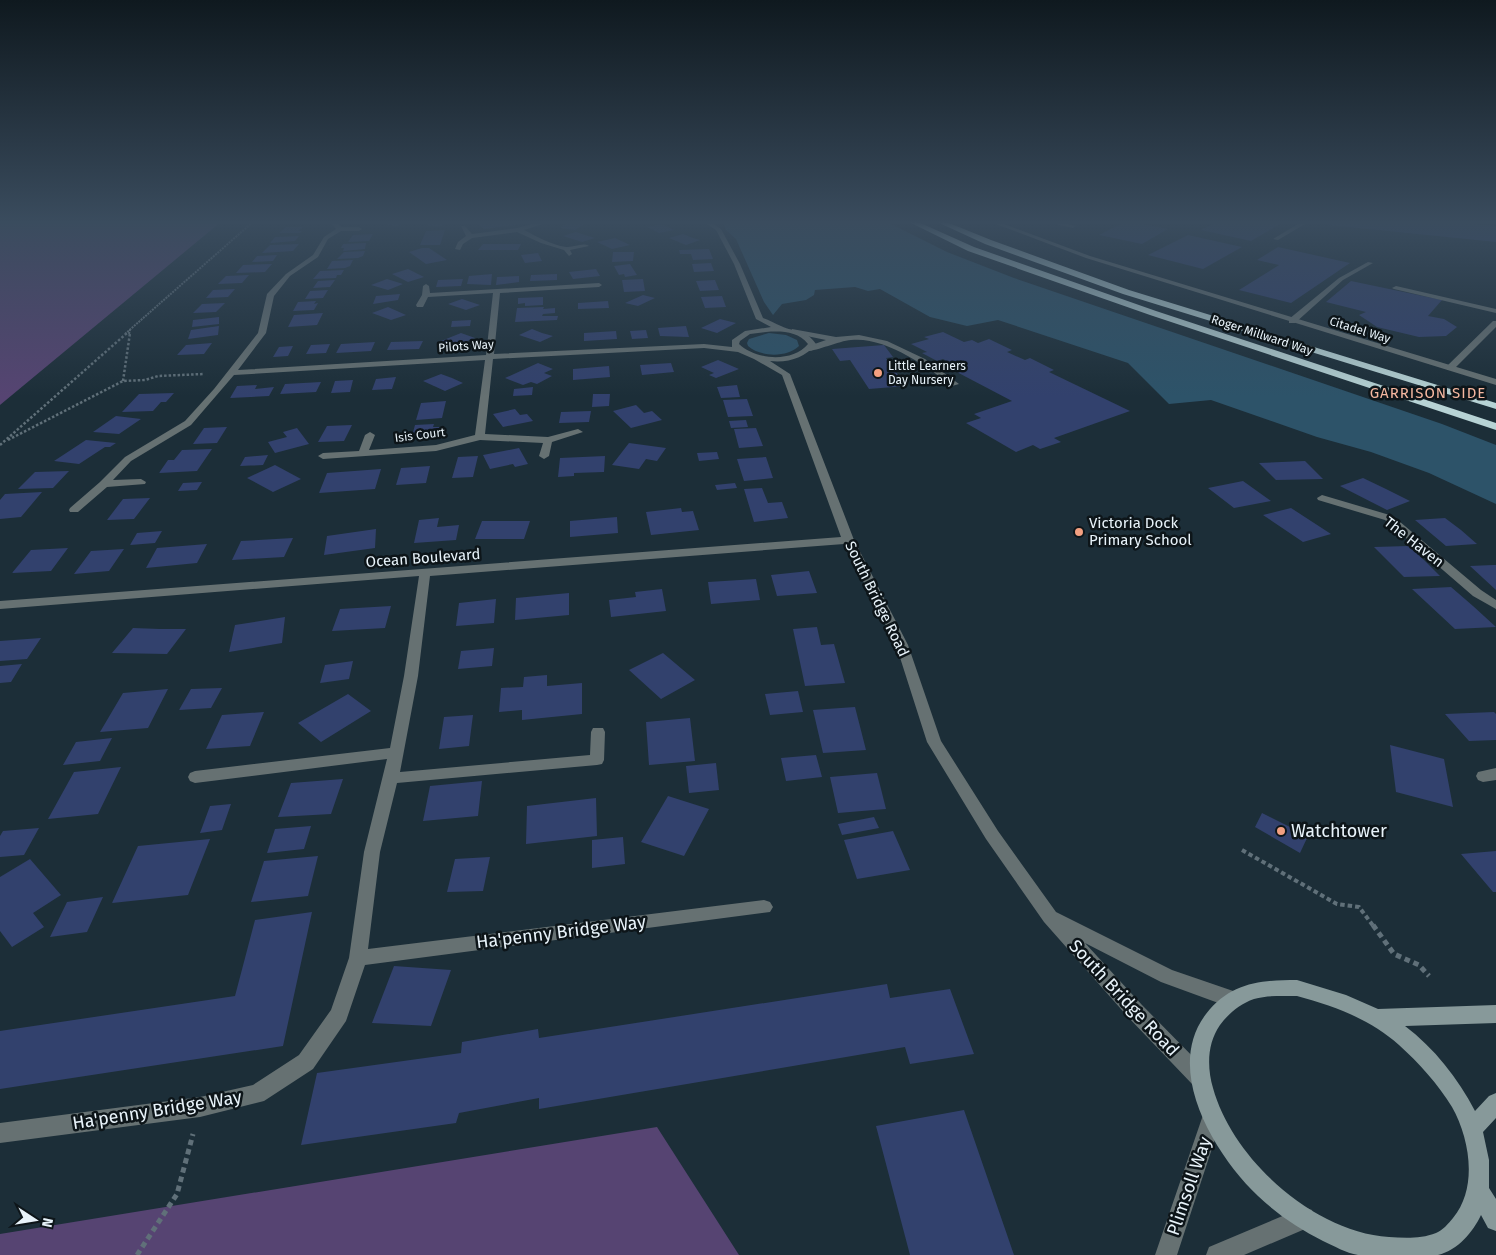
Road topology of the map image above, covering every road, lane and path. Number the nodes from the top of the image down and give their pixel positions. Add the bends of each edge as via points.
1 (187, 280) edge
2 (284, 280) edge
3 (602, 280) edge
4 (744, 280) edge
5 (1058, 280) edge
6 (1092, 280) edge
7 (1161, 280) edge
8 (1340, 280) edge
9 (599, 285) junction
10 (426, 286) dead end
11 (1396, 288) dead end
12 (497, 291) junction
13 (604, 294) dead end
14 (426, 295) junction
15 (420, 305) dead end
16 (1496, 311) edge
17 (760, 319) junction
18 (1292, 320) junction
19 (1496, 323) edge
20 (852, 328) dead end
21 (783, 329) junction
22 (130, 330) junction
23 (795, 331) junction
24 (749, 332) junction
25 (740, 336) junction
26 (859, 337) junction
27 (836, 339) junction
28 (704, 346) junction
29 (809, 349) junction
30 (739, 350) junction
31 (489, 357) junction
32 (757, 357) junction
33 (794, 357) junction
34 (1450, 368) junction
35 (230, 373) junction
36 (786, 374) junction
37 (123, 381) junction
38 (1496, 382) edge
39 (955, 384) dead end
40 (1496, 406) edge
41 (1496, 427) edge
42 (578, 432) dead end
43 (370, 435) dead end
44 (480, 436) junction
45 (548, 440) junction
46 (3, 442) junction
47 (0, 445) edge
48 (363, 453) junction
49 (323, 456) dead end
50 (544, 456) dead end
51 (141, 482) dead end
52 (104, 484) junction
53 (1322, 498) dead end
54 (74, 510) dead end
55 (848, 540) junction
56 (425, 574) junction
57 (0, 605) edge
58 (1496, 605) edge
59 (598, 732) dead end
60 (395, 753) junction
61 (195, 776) dead end
62 (391, 778) junction
63 (1242, 850) dead end
64 (764, 907) dead end
65 (1050, 917) junction
66 (358, 958) junction
67 (1429, 976) dead end
68 (1232, 999) junction
69 (1496, 1014) edge
70 (1376, 1018) junction
71 (1200, 1078) junction
72 (1496, 1103) edge
73 (200, 1107) junction
74 (1212, 1118) junction
75 (1474, 1127) junction
76 (0, 1133) edge
77 (1482, 1196) junction
78 (1304, 1218) junction
79 (1496, 1220) edge
80 (1372, 1250) edge
81 (137, 1255) edge
82 (1166, 1255) edge
83 (1217, 1255) edge

1 - 22 path
2 - 35 street via 270,296 262,334
3 - 9 street
4 - 17 street
5 - 41 highway, Roger Millward Way
6 - 40 highway, Roger Millward Way
7 - 18 street, Citadel Way
8 - 18 street
9 - 12 street
9 - 13 street
10 - 14 street
11 - 16 street
12 - 14 street
12 - 31 street
14 - 15 street
17 - 21 street
17 - 24 street
18 - 34 street, Citadel Way
19 - 34 street
20 - 26 street
21 - 23 street
21 - 24 street
22 - 37 path
22 - 46 path
23 - 27 street
23 - 29 street via 809,339 812,344
24 - 25 street, Pilots Way
25 - 28 street, Pilots Way
25 - 30 street via 736,340
26 - 27 street
26 - 39 street via 903,351 939,370
27 - 29 street
28 - 30 street, Pilots Way
28 - 31 street, Pilots Way
29 - 33 street
30 - 32 street, Pilots Way
31 - 35 street, Pilots Way
31 - 44 street
32 - 33 street
32 - 36 street
33 - 36 street
34 - 38 street, Citadel Way
35 - 37 path
35 - 52 street via 188,423 128,459
36 - 55 street, South Bridge Road
37 - 46 path
42 - 45 street, Isis Court
43 - 48 street
44 - 45 street, Isis Court
44 - 48 street, Isis Court via 436,448
45 - 50 street
46 - 47 path
48 - 49 street, Isis Court
51 - 52 street
52 - 54 street
53 - 58 street, The Haven via 1389,518 1477,593
55 - 56 street, Ocean Boulevard
55 - 65 street, South Bridge Road via 902,645 934,742 992,835
56 - 57 street, Ocean Boulevard
56 - 60 street, Ha'penny Bridge Way via 411,676
59 - 62 street via 597,760
60 - 61 street
60 - 62 street, Ha'penny Bridge Way
62 - 66 street, Ha'penny Bridge Way via 372,852
63 - 67 path via 1337,904 1359,907 1394,954 1419,965
64 - 66 street, Ha'penny Bridge Way
65 - 68 street, South Bridge Road via 1167,976
65 - 71 street, South Bridge Road
66 - 73 street, Ha'penny Bridge Way via 339,1014 306,1062 257,1094
68 - 70 street via 1261,989 1297,988 1335,998
68 - 71 street via 1212,1018 1201,1044
69 - 70 street
70 - 75 street via 1415,1047 1449,1085
71 - 74 street
72 - 75 street
73 - 76 street, Ha'penny Bridge Way
73 - 81 path via 177,1194
74 - 78 street via 1234,1154 1265,1188
74 - 82 street, Plimsoll Way
75 - 77 street via 1482,1162
77 - 79 street
77 - 80 street via 1468,1223 1443,1242 1408,1250
78 - 80 street
78 - 83 street

